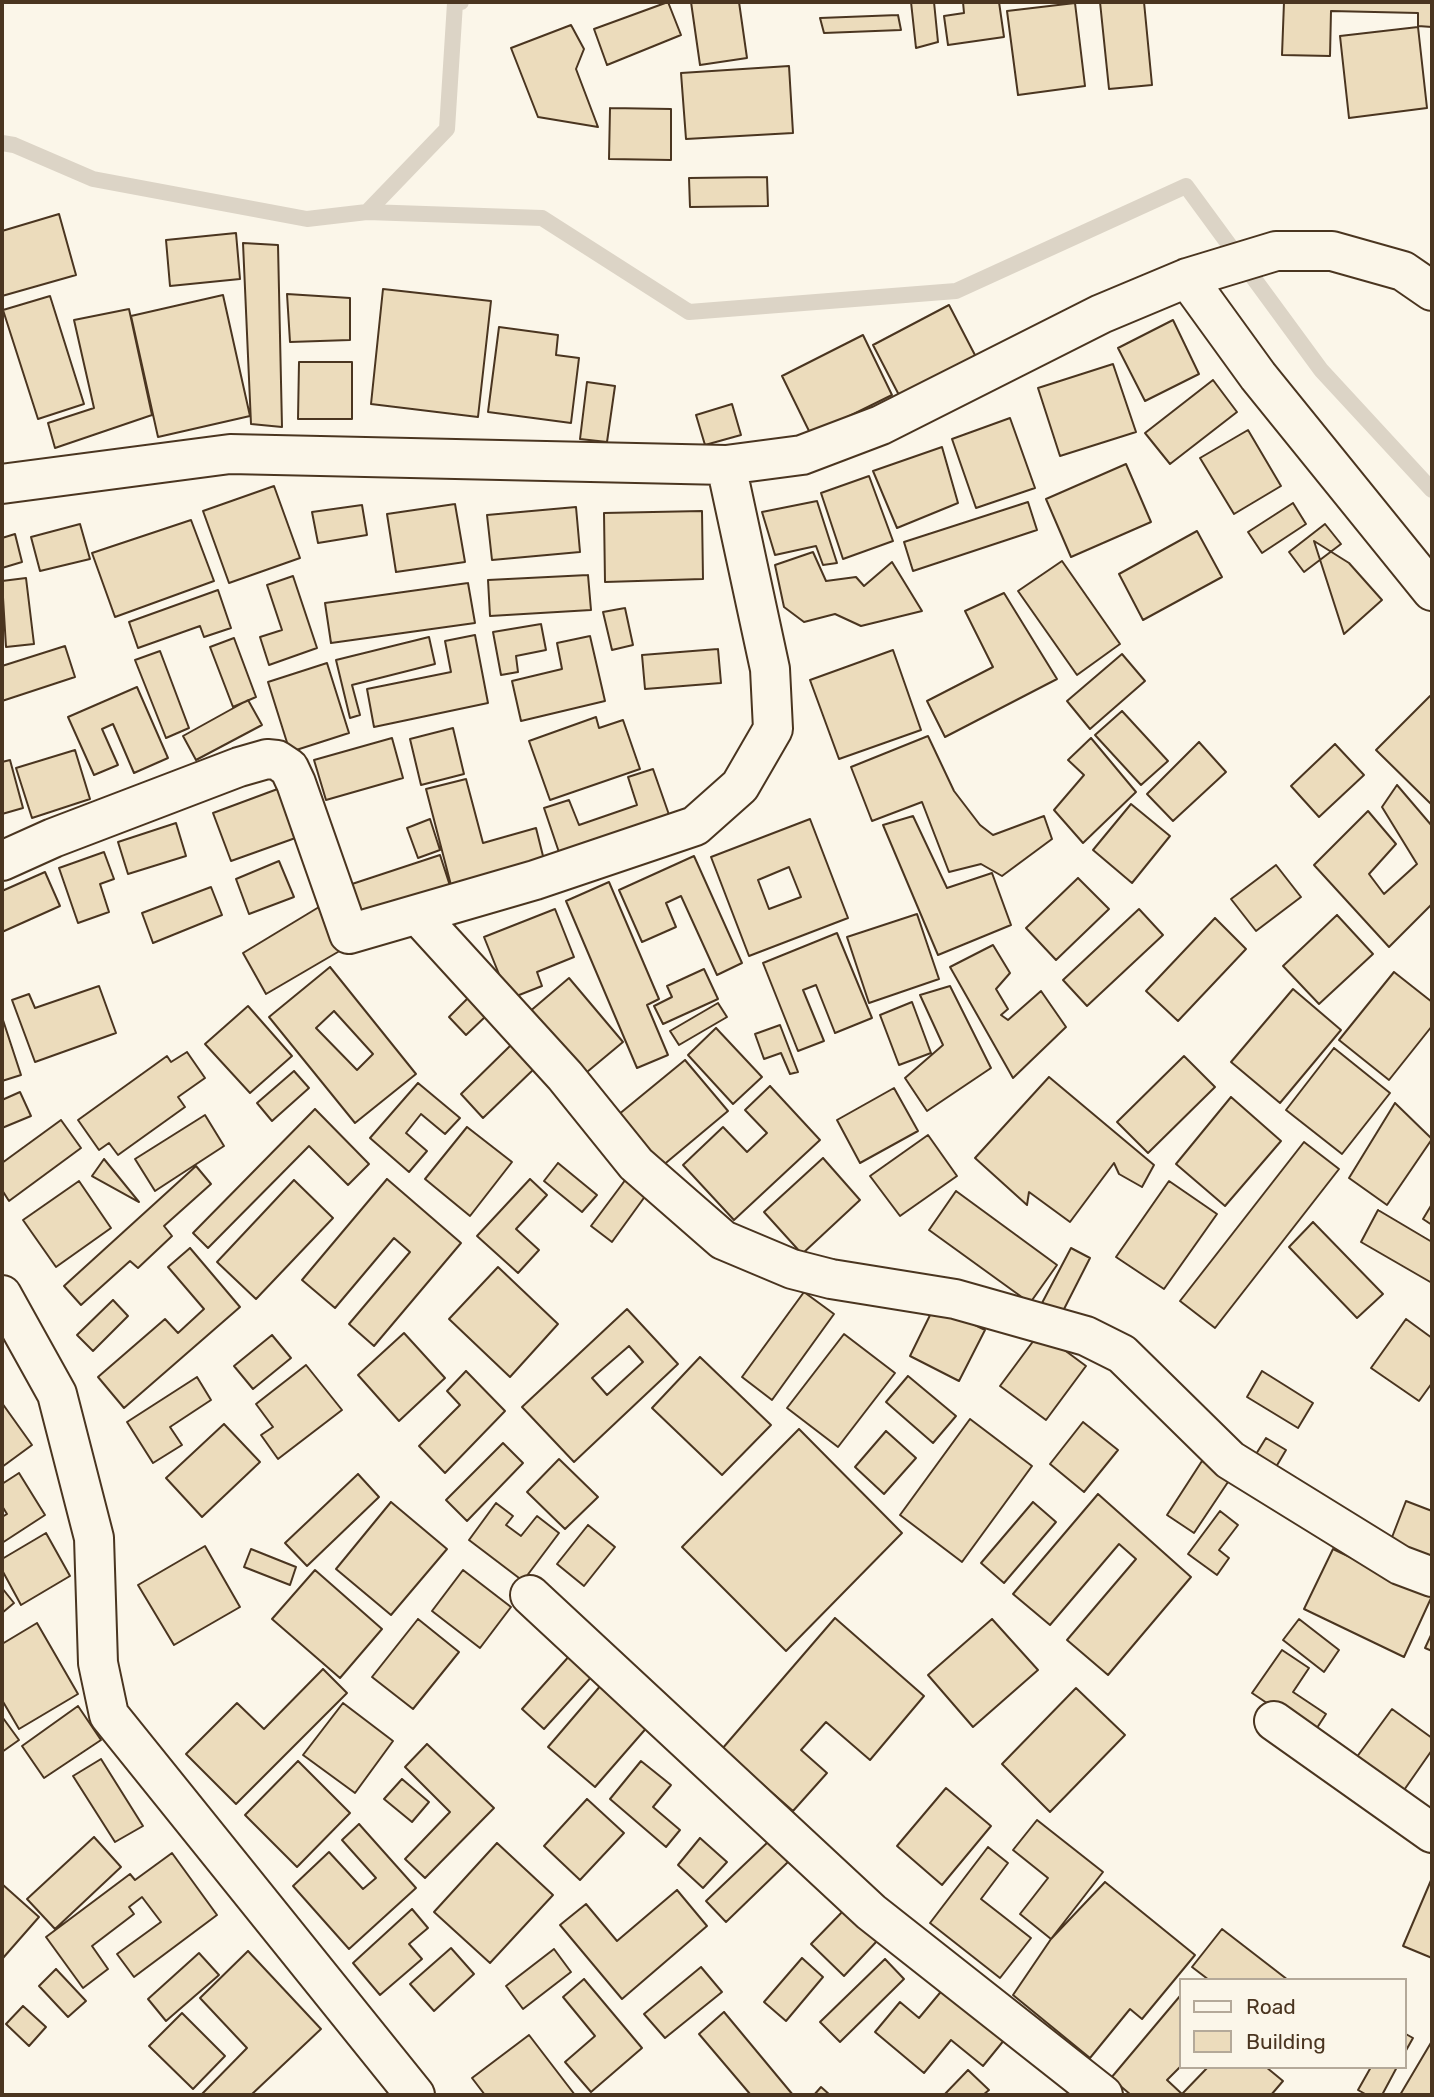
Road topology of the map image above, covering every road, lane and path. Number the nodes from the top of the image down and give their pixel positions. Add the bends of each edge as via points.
1 (1193, 277) junction
2 (1422, 277) edge
3 (726, 465) junction
4 (2, 484) edge
5 (1432, 591) edge
6 (2, 861) edge
7 (418, 915) junction
8 (2, 1295) edge
9 (1432, 1577) edge
10 (530, 1595) dead end
11 (1274, 1721) dead end
12 (1432, 1833) edge
13 (415, 2095) edge
14 (1103, 2095) edge

1 - 2 street via 1276,251 1332,251
1 - 3 street via 1064,331 881,425 802,455
1 - 5 street via 1258,376
3 - 4 street via 230,454
3 - 7 street via 771,681 773,729 740,786 695,826
6 - 7 street via 267,759 289,768 349,933
7 - 9 street via 565,1076 636,1164 723,1240 792,1269 955,1299 1086,1336 1122,1354 1230,1460 1400,1564
8 - 13 street via 57,1394 94,1538 99,1663 108,1715
10 - 14 street via 871,1912
11 - 12 street

